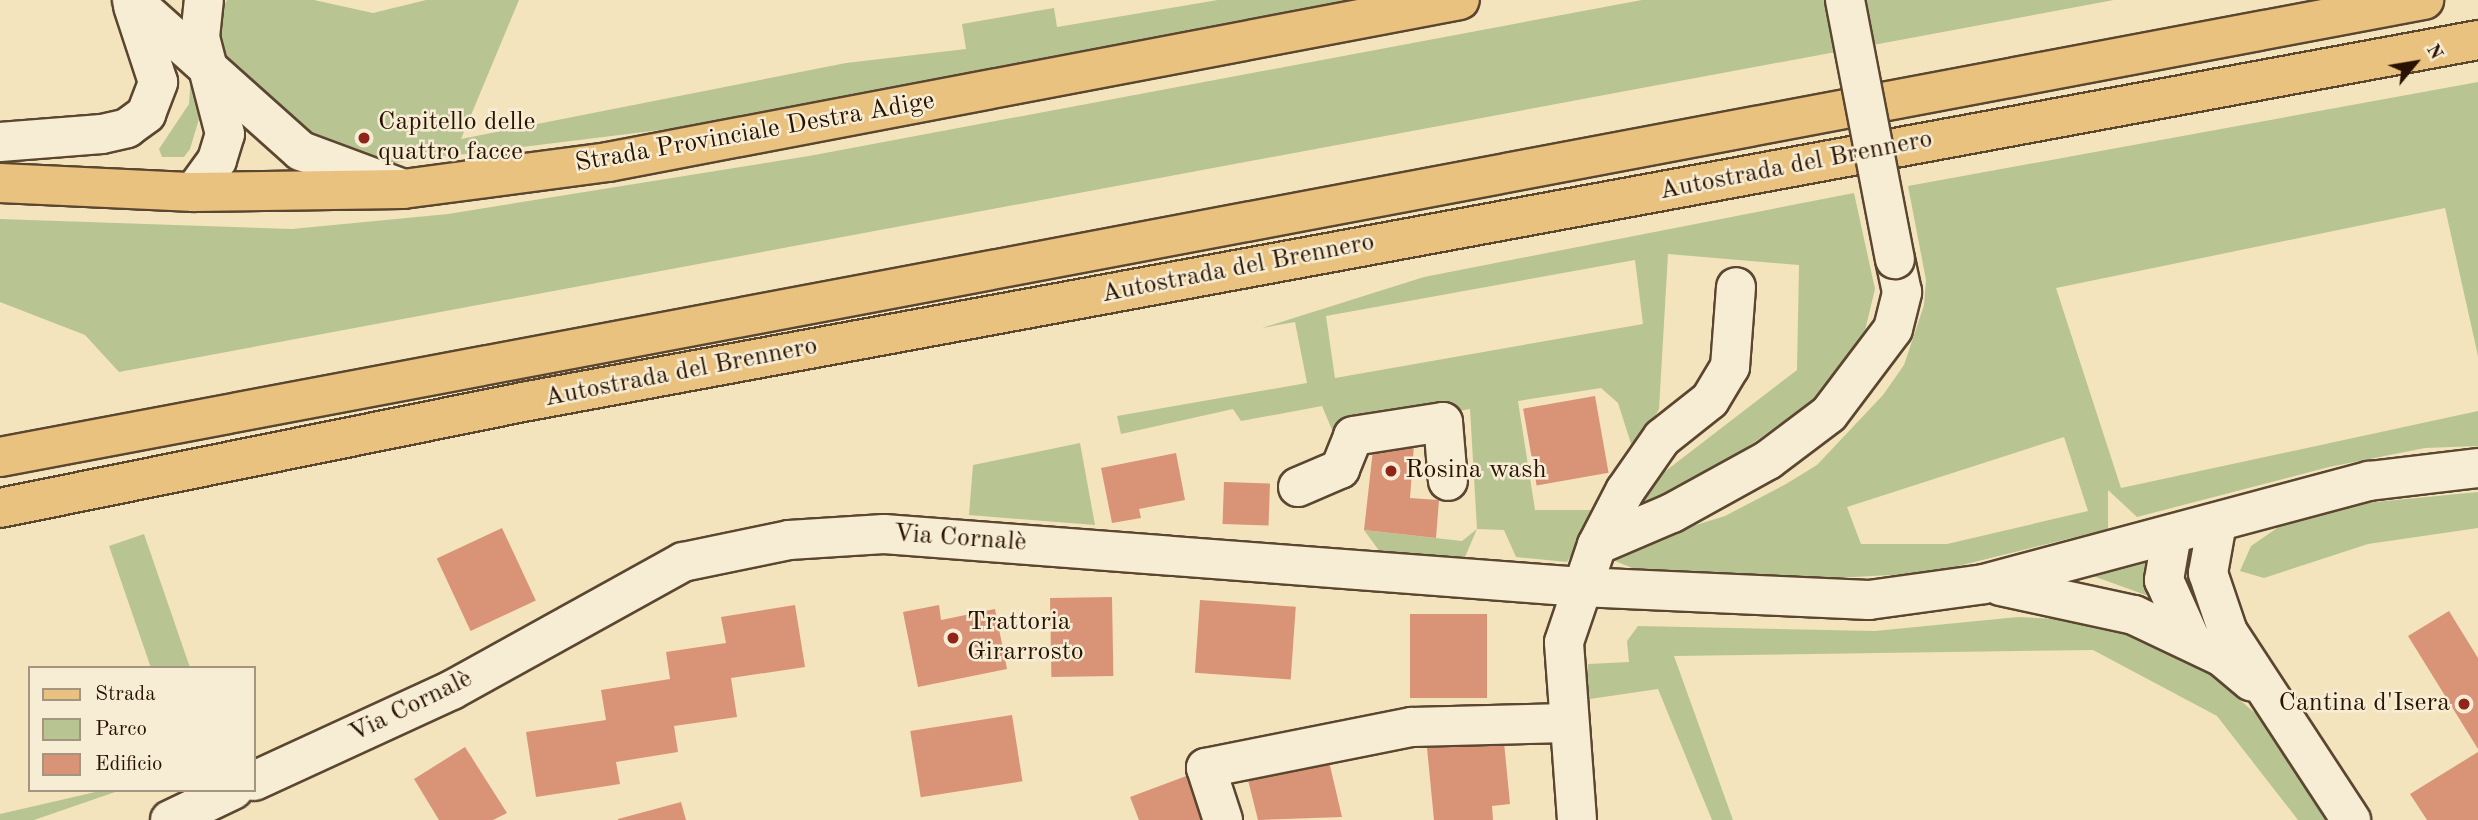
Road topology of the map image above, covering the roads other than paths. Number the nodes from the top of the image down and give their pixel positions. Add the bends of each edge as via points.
1 (131, 0) edge
2 (204, 0) edge
3 (1460, 0) edge
4 (1845, 0) edge
5 (2424, 0) edge
6 (2478, 40) edge
7 (208, 69) junction
8 (0, 142) edge
9 (0, 183) edge
10 (403, 189) junction
11 (194, 192) junction
12 (1736, 287) dead end
13 (0, 457) edge
14 (2478, 468) edge
15 (1448, 481) dead end
16 (1298, 487) dead end
17 (0, 508) edge
18 (2217, 523) junction
19 (2172, 534) junction
20 (1597, 545) junction
21 (1984, 583) junction
22 (1581, 587) junction
23 (2191, 640) junction
24 (2273, 699) junction
25 (1567, 723) junction
26 (256, 780) edge
27 (229, 792) edge
28 (170, 820) edge
29 (1223, 820) edge
30 (1577, 820) edge
31 (2351, 820) edge

1 - 7 street
1 - 8 street via 156,65 158,82 146,114 127,128 102,134
2 - 7 street via 200,37
3 - 10 main road, Strada Provinciale Destra Adige via 608,162
4 - 20 street, bridge via 1902,292 1894,329 1829,414 1768,460 1672,513
5 - 13 main road, Autostrada del Brennero
6 - 17 main road, Autostrada del Brennero via 523,402
7 - 10 street via 301,151
7 - 11 street via 225,134 217,160
9 - 11 main road, Strada Provinciale Destra Adige
10 - 11 main road, Strada Provinciale Destra Adige
12 - 20 street via 1730,367 1721,385 1662,438 1625,491
14 - 18 street via 2369,481
15 - 16 street via 1443,422 1353,436 1340,469
18 - 19 street
18 - 24 street via 2208,573 2216,602
19 - 21 street
19 - 23 street via 2164,580
20 - 22 street
21 - 22 street, Via Cornalè via 1869,600
21 - 23 street via 2080,599
22 - 25 street via 1563,642
22 - 26 street, Via Cornalè via 884,534 789,540 683,562 452,690
23 - 24 street
24 - 31 street
25 - 29 street via 1412,727 1206,768
25 - 30 street
27 - 28 street

